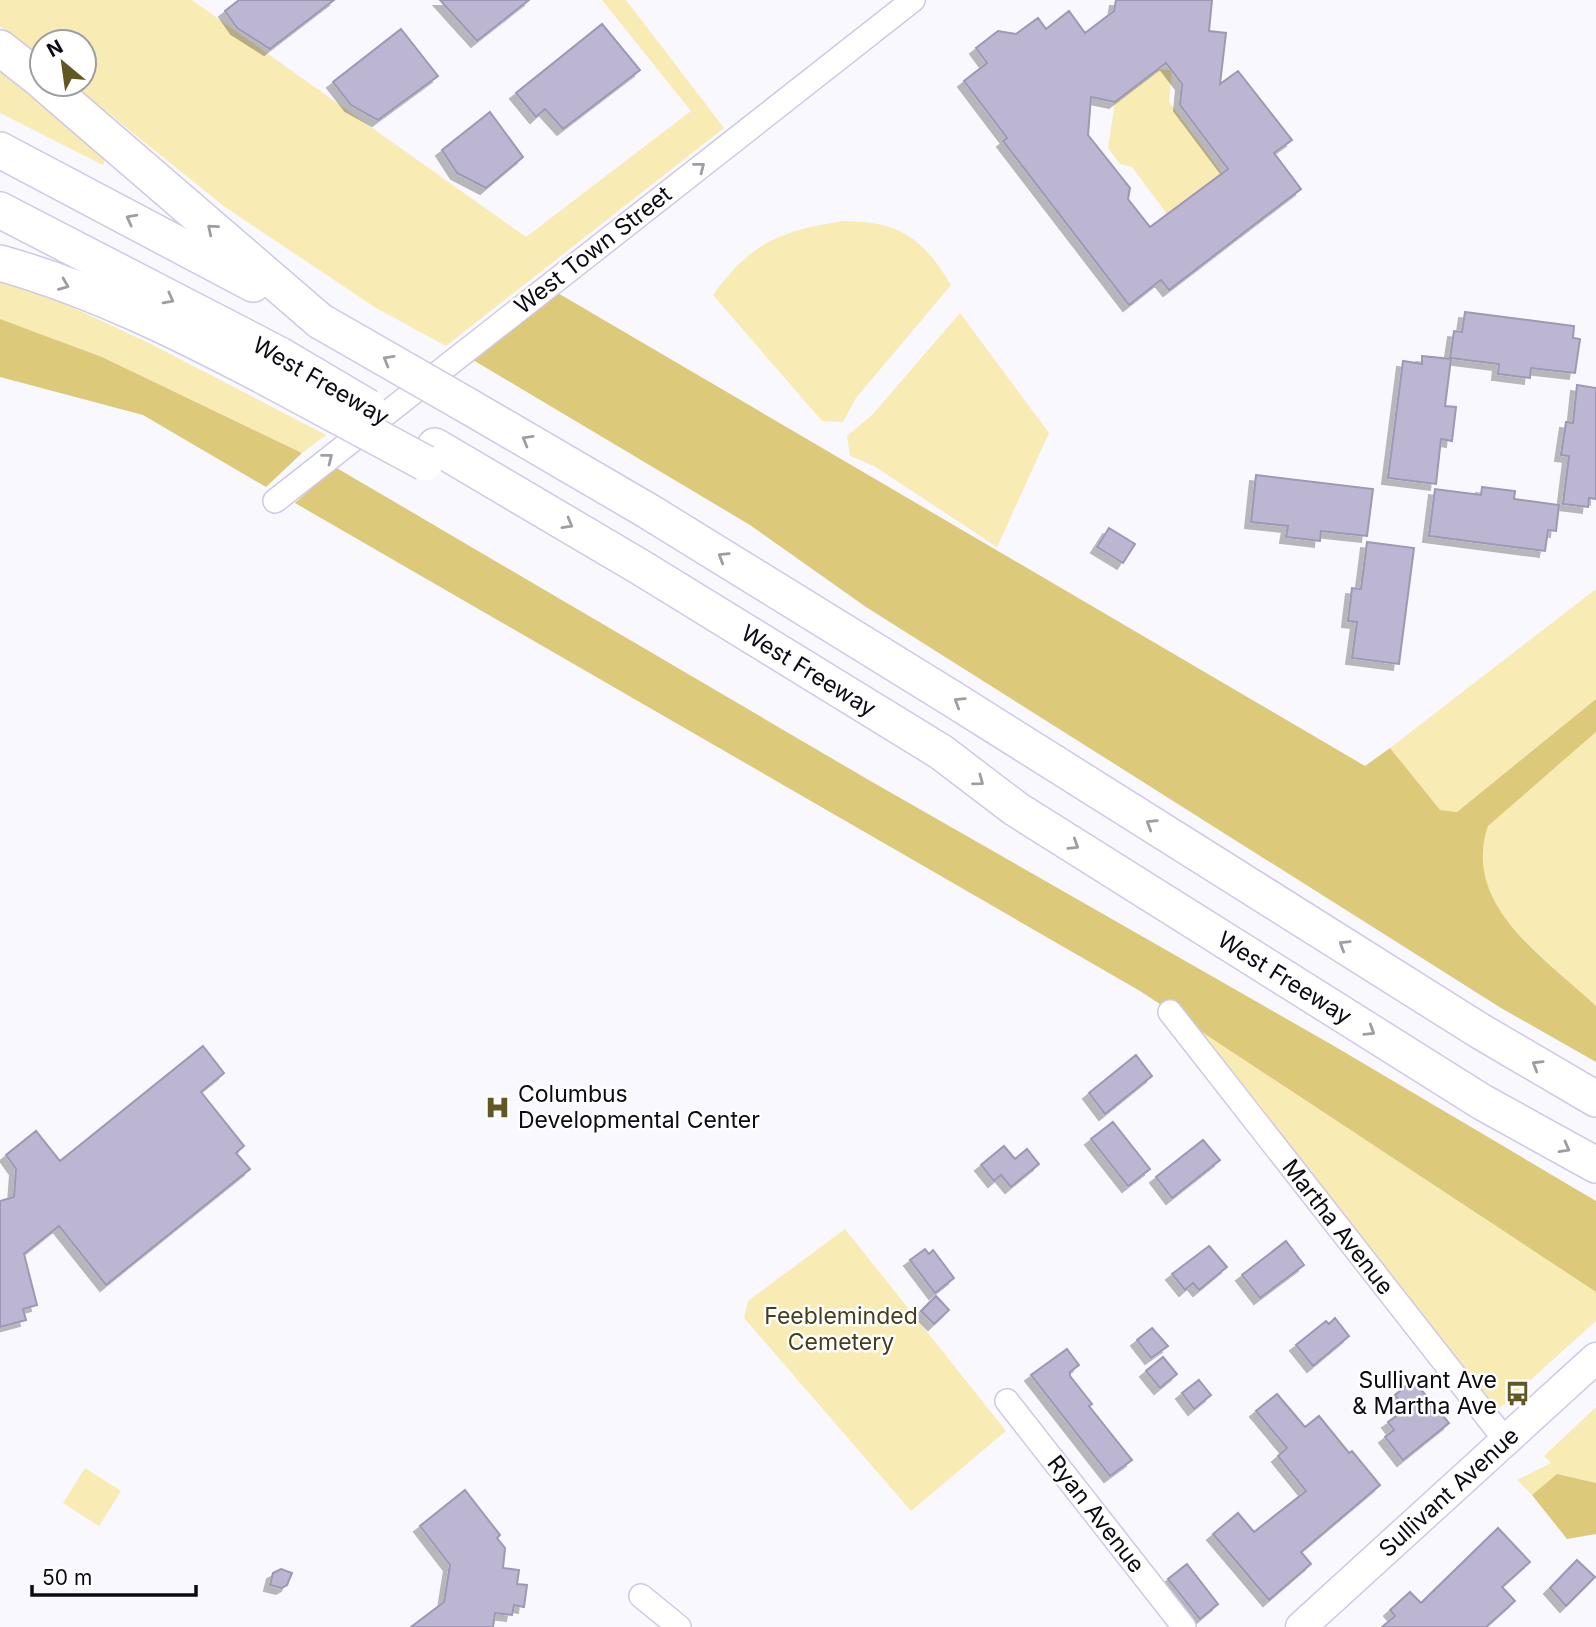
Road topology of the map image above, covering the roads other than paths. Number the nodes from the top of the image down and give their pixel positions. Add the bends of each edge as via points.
1 (913, 0) edge
2 (0, 48) edge
3 (28, 70) edge
4 (61, 98) edge
5 (0, 150) edge
6 (0, 210) edge
7 (0, 263) edge
8 (320, 321) junction
9 (274, 366) junction
10 (275, 501) dead end
11 (1170, 1013) dead end
12 (1596, 1100) edge
13 (1596, 1165) edge
14 (1596, 1358) edge
15 (1007, 1401) dead end
16 (1506, 1441) junction
17 (641, 1596) dead end
18 (679, 1627) edge
19 (1184, 1627) edge
20 (1301, 1627) edge

10 -> 1 street, West Town Street
2 - 3 highway
8 -> 4 highway
8 -> 5 highway
6 -> 9 highway, West Freeway
7 -> 9 highway
12 -> 8 highway, bridge via 648,511
9 -> 13 highway, West Freeway, bridge via 430,455 509,490 941,752 1016,808 1482,1102
11 - 16 street, Martha Avenue
14 - 16 main road, Sullivant Avenue
15 - 19 street, Ryan Avenue
16 - 20 main road, Sullivant Avenue
17 - 18 street

